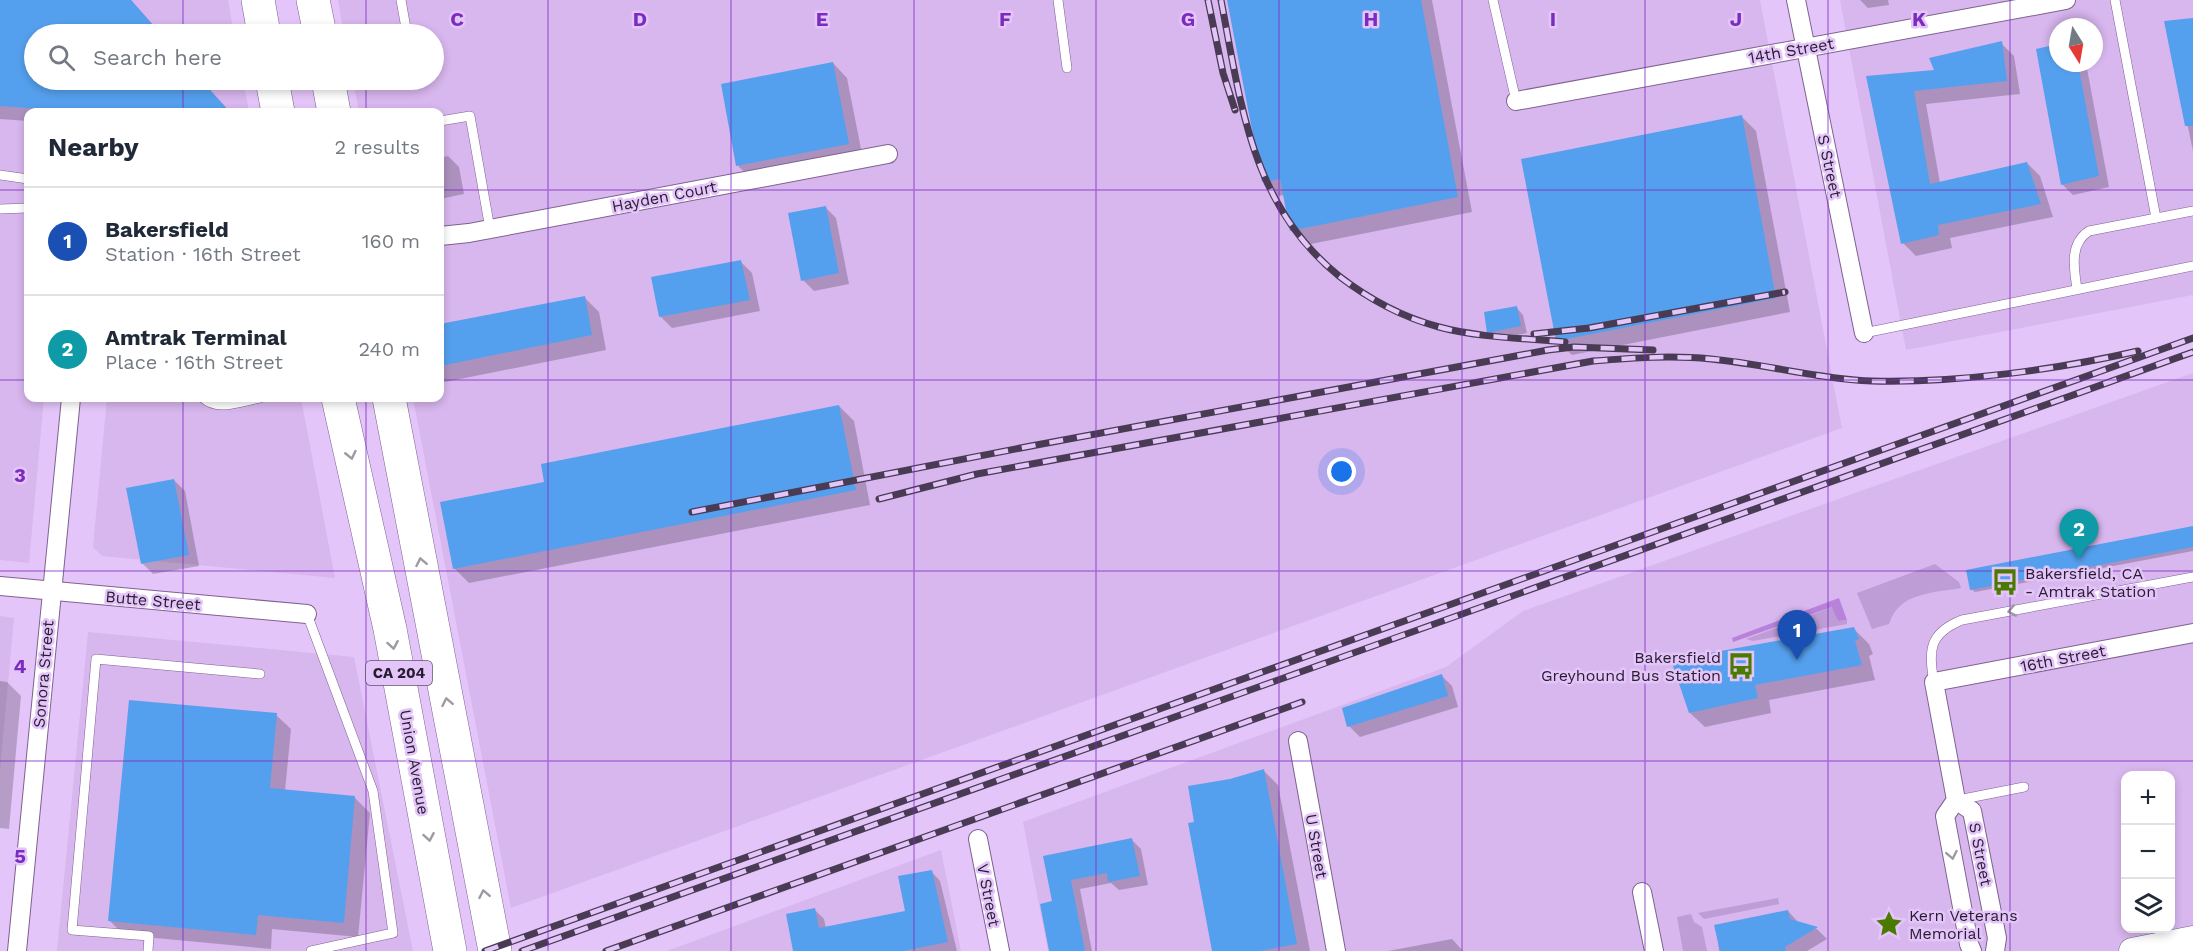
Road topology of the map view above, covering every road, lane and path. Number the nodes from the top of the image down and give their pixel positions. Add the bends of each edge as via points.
1 (258, 0) edge
2 (313, 0) edge
3 (400, 0) edge
4 (1058, 0) edge
5 (1493, 0) edge
6 (1796, 0) edge
7 (2066, 0) edge
8 (2115, 0) edge
9 (2008, 5) edge
10 (262, 24) edge
11 (318, 24) edge
12 (405, 24) edge
13 (1805, 48) junction
14 (1067, 68) dead end
15 (274, 90) edge
16 (330, 90) edge
17 (1516, 100) joint
18 (277, 108) edge
19 (333, 108) edge
20 (444, 121) edge
21 (888, 154) dead end
22 (0, 175) edge
23 (24, 178) edge
24 (24, 208) edge
25 (0, 209) edge
26 (2193, 211) edge
27 (2156, 218) junction
28 (490, 229) junction
29 (444, 235) edge
30 (2193, 266) edge
31 (2077, 289) junction
32 (1864, 333) joint
33 (70, 402) edge
34 (208, 402) edge
35 (239, 402) edge
36 (339, 402) edge
37 (390, 402) edge
38 (2193, 577) edge
39 (0, 586) edge
40 (51, 590) junction
41 (307, 614) joint
42 (2193, 633) edge
43 (260, 674) dead end
44 (1934, 682) junction
45 (1298, 741) dead end
46 (2025, 787) dead end
47 (1956, 800) junction
48 (978, 838) dead end
49 (1642, 892) dead end
50 (2193, 939) edge
51 (1333, 950) edge
52 (17, 951) edge
53 (148, 951) edge
54 (311, 951) edge
55 (450, 951) edge
56 (495, 951) edge
57 (1000, 951) edge
58 (1654, 951) edge
59 (1972, 951) edge
60 (1995, 951) edge
61 (2132, 951) edge

1 - 10 highway
2 - 11 highway
3 - 12 lane
4 - 14 lane
5 - 17 lane
6 - 13 street, S Street
7 - 9 street, 14th Street
8 - 27 lane
9 - 13 street, 14th Street
13 - 17 street, 14th Street
13 - 32 street, S Street
15 - 18 highway
16 - 19 highway
20 - 28 lane via 470,116
21 - 28 street, Hayden Court
22 - 23 lane
24 - 25 lane
26 - 27 lane
27 - 31 lane via 2084,234 2074,253
28 - 29 street, Hayden Court
30 - 31 lane
31 - 32 lane
33 - 40 street, Sonora Street
34 - 35 lane
36 -> 55 highway, Union Avenue / CA 204 via 390,629
56 -> 37 highway, CA 204
38 -> 44 lane via 1962,620 1945,627 1934,640 1930,656
39 - 40 street, Butte Street
40 - 41 street, Butte Street
40 - 52 street, Sonora Street
41 - 54 lane via 373,791 393,933
42 - 44 street, 16th Street
43 - 53 lane via 96,659 72,930 149,936
44 - 47 street, S Street
45 - 51 street, U Street
46 - 47 lane
47 -> 59 street, S Street via 1945,816
47 - 60 street, S Street via 1972,811 1997,938
48 - 57 street, V Street
49 - 58 street
50 - 61 main road

